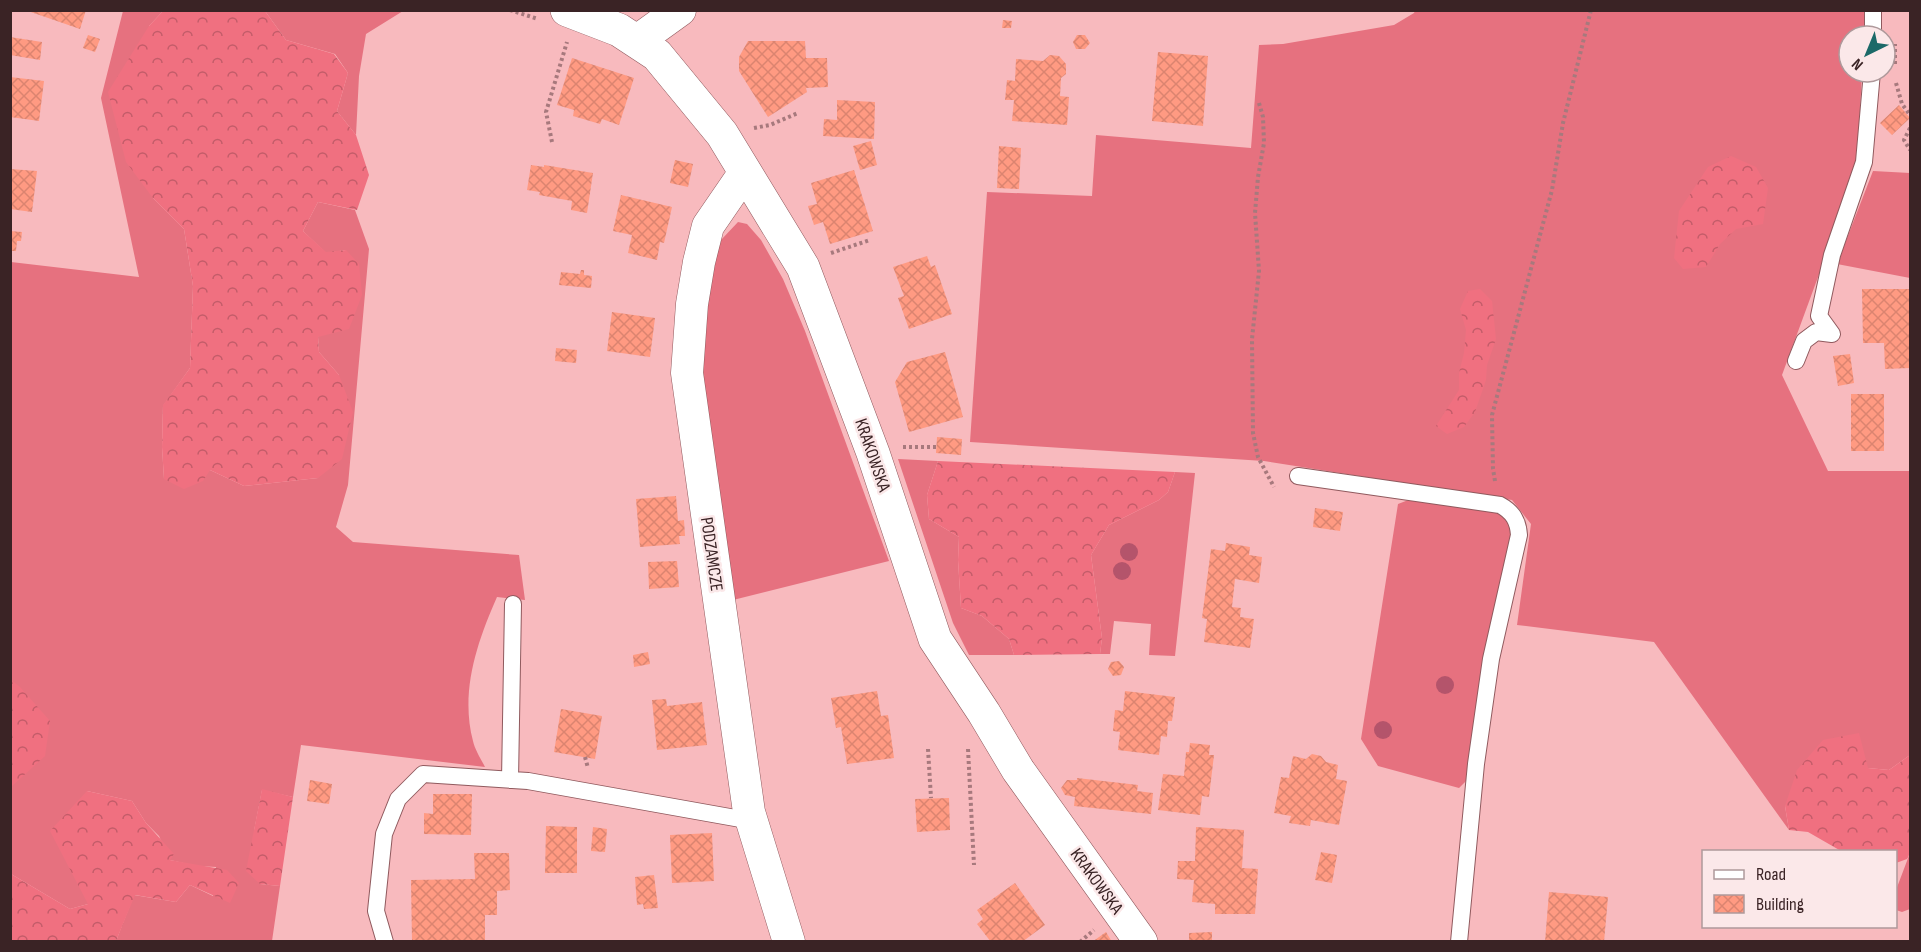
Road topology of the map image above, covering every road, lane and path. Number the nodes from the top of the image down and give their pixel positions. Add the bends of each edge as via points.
1 (680, 10) edge
2 (1591, 10) edge
3 (567, 24) edge
4 (637, 41) junction
5 (1871, 84) edge
6 (1896, 84) edge
7 (1259, 103) dead end
8 (798, 113) dead end
9 (1911, 115) edge
10 (1911, 128) edge
11 (747, 129) dead end
12 (552, 142) dead end
13 (1911, 150) edge
14 (745, 172) junction
15 (870, 240) dead end
16 (832, 252) dead end
17 (1796, 361) dead end
18 (894, 447) dead end
19 (936, 447) dead end
20 (1298, 476) dead end
21 (1274, 487) dead end
22 (1500, 505) junction
23 (513, 604) dead end
24 (928, 749) dead end
25 (968, 759) dead end
26 (510, 780) junction
27 (931, 798) dead end
28 (752, 822) junction
29 (974, 865) dead end
30 (385, 942) edge
31 (789, 942) edge
32 (1141, 942) edge
33 (1459, 942) edge

1 - 4 street
2 - 22 path via 1563,123 1552,190 1492,415 1493,469
3 - 4 street, KRAKOWSKA via 619,30
3 - 12 path via 546,112
4 - 14 street, KRAKOWSKA via 674,73 722,134
5 - 17 lane via 1864,162 1832,255 1820,309 1819,316 1832,334 1816,332 1804,341
6 - 9 path via 1902,104
7 - 21 path via 1264,143 1255,213 1259,272 1252,339 1253,423 1258,457
8 - 11 path via 770,125
10 - 13 path via 1904,140
14 - 28 street, PODZAMCZE via 708,225 692,304 687,373
14 - 32 street, KRAKOWSKA via 803,267 873,453 935,639 1018,770
15 - 16 path
18 - 19 path
20 - 22 lane
22 - 33 lane via 1510,510 1519,535 1491,659
23 - 26 lane
24 - 27 path
25 - 29 path
26 - 28 lane
26 - 30 lane via 423,774 398,799 384,834 376,911
28 - 31 street, PODZAMCZE

